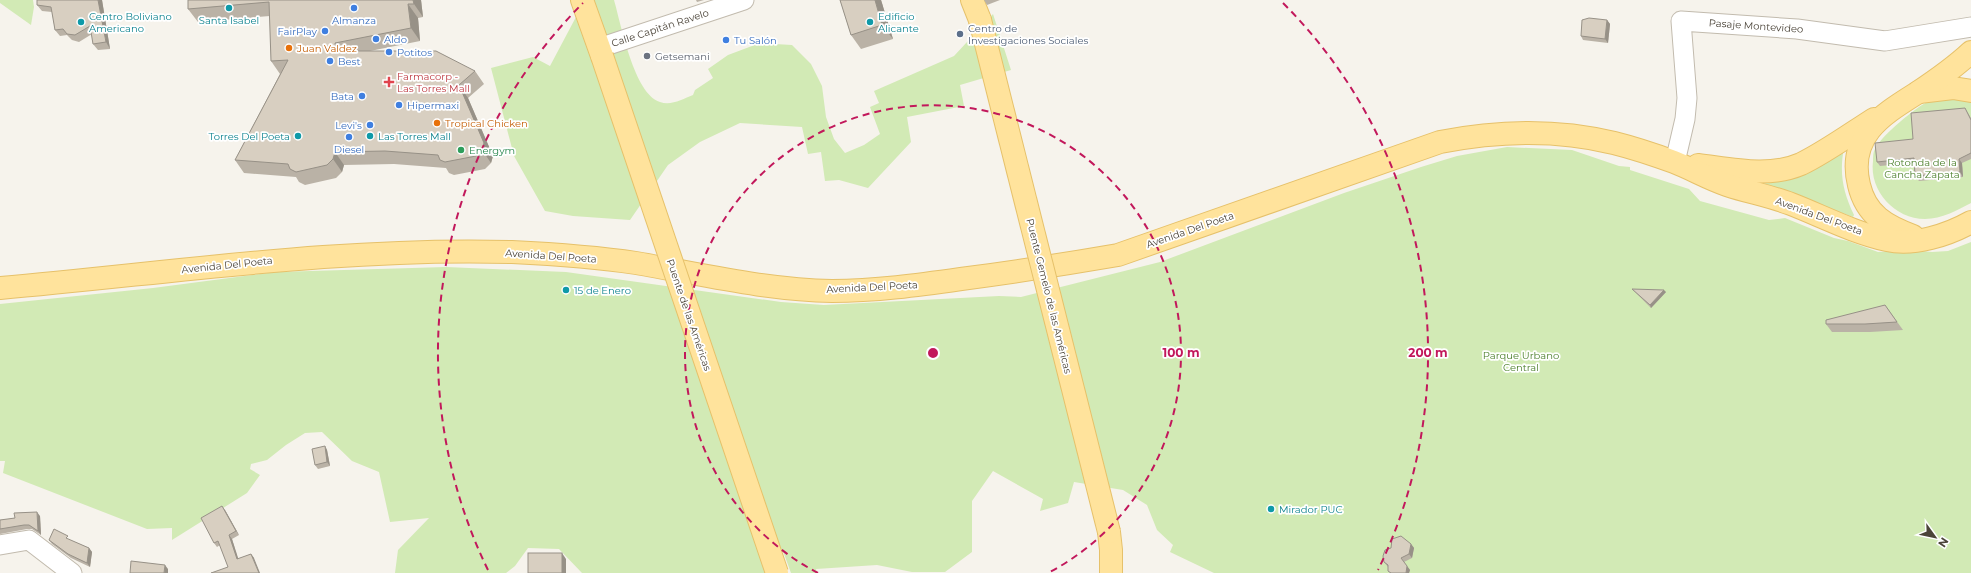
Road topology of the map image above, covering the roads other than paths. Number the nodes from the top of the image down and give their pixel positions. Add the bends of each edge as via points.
1 (582, 0) edge
2 (744, 0) edge
3 (972, 0) edge
4 (1971, 27) edge
5 (600, 52) junction
6 (1971, 52) edge
7 (1971, 91) edge
8 (1918, 92) junction
9 (1890, 109) junction
10 (1675, 162) junction
11 (1971, 222) edge
12 (1920, 239) junction
13 (0, 288) edge
14 (0, 545) edge
15 (72, 573) edge
16 (777, 573) edge
17 (1111, 573) edge

1 - 5 main road, Puente de las Américas
2 - 5 street, Calle Capitán Ravelo
3 - 17 main road, Puente Gemelo de las Américas, bridge via 980,20 1109,532
4 - 10 street, Pasaje Montevideo via 1885,40 1797,29 1681,21 1687,98
5 - 16 main road, Puente de las Américas, bridge
6 - 8 main road
7 - 8 main road via 1954,88
8 - 9 main road
9 - 10 main road, Avenida Del Poeta via 1800,164 1778,170 1744,171
9 - 12 main road via 1867,132 1858,151 1856,175 1862,199 1876,216 1894,229
10 - 12 main road, Avenida Del Poeta via 1726,185 1789,203 1888,240
10 - 13 main road, Avenida Del Poeta via 1589,138 1514,133 1476,135 1408,152 1118,255 983,276 869,290 831,291 787,287 632,262 514,252 392,252 289,259
11 - 12 main road, Avenida Del Poeta via 1939,237
14 - 15 street via 29,540

